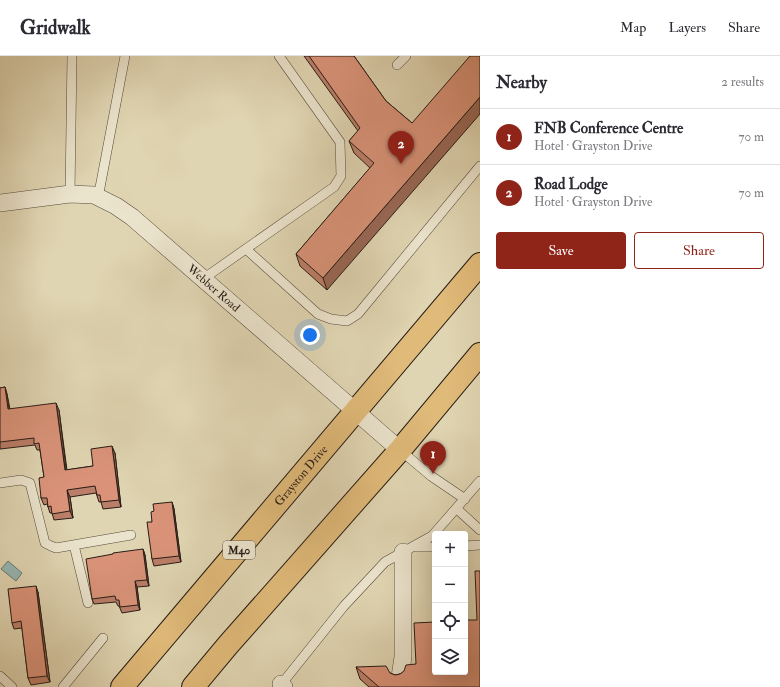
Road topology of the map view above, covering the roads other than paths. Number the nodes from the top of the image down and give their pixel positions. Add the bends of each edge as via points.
1 (72, 56) edge
2 (125, 56) edge
3 (279, 56) edge
4 (406, 56) edge
5 (397, 65) dead end
6 (478, 173) edge
7 (70, 194) junction
8 (98, 198) junction
9 (0, 203) edge
10 (246, 249) junction
11 (480, 264) edge
12 (203, 279) junction
13 (480, 354) edge
14 (356, 412) junction
15 (400, 450) junction
16 (480, 481) edge
17 (0, 483) edge
18 (465, 499) junction
19 (457, 509) junction
20 (480, 530) edge
21 (131, 535) dead end
22 (74, 545) junction
23 (480, 545) edge
24 (468, 546) edge
25 (432, 547) edge
26 (408, 550) junction
27 (88, 603) dead end
28 (102, 638) dead end
29 (0, 676) edge
30 (400, 677) edge
31 (281, 686) edge
32 (12, 687) edge
33 (63, 687) edge
34 (122, 687) edge
35 (193, 687) edge

1 - 7 lane
2 - 8 lane
3 - 10 lane via 340,142 341,176 334,187
4 - 5 lane
6 - 10 lane via 358,314 347,321 318,314
7 - 8 street, Webber Road
7 - 9 street, Webber Road
8 - 12 street, Webber Road via 132,217
10 - 12 lane
11 - 14 main road, Grayston Drive / M40
12 - 14 street, Webber Road
13 - 15 main road
14 - 15 street, Webber Road
14 - 34 main road, Grayston Drive / M40
15 - 18 lane via 431,476
15 - 35 main road
16 - 18 lane
17 - 22 lane via 21,480 30,483 45,542 56,548
18 - 19 lane
19 - 20 lane
19 - 26 lane via 432,536
21 - 22 lane
22 - 27 lane
23 - 24 lane
25 - 26 lane
26 - 30 street
26 - 31 lane via 385,562 344,606
28 - 33 lane
29 - 32 lane

